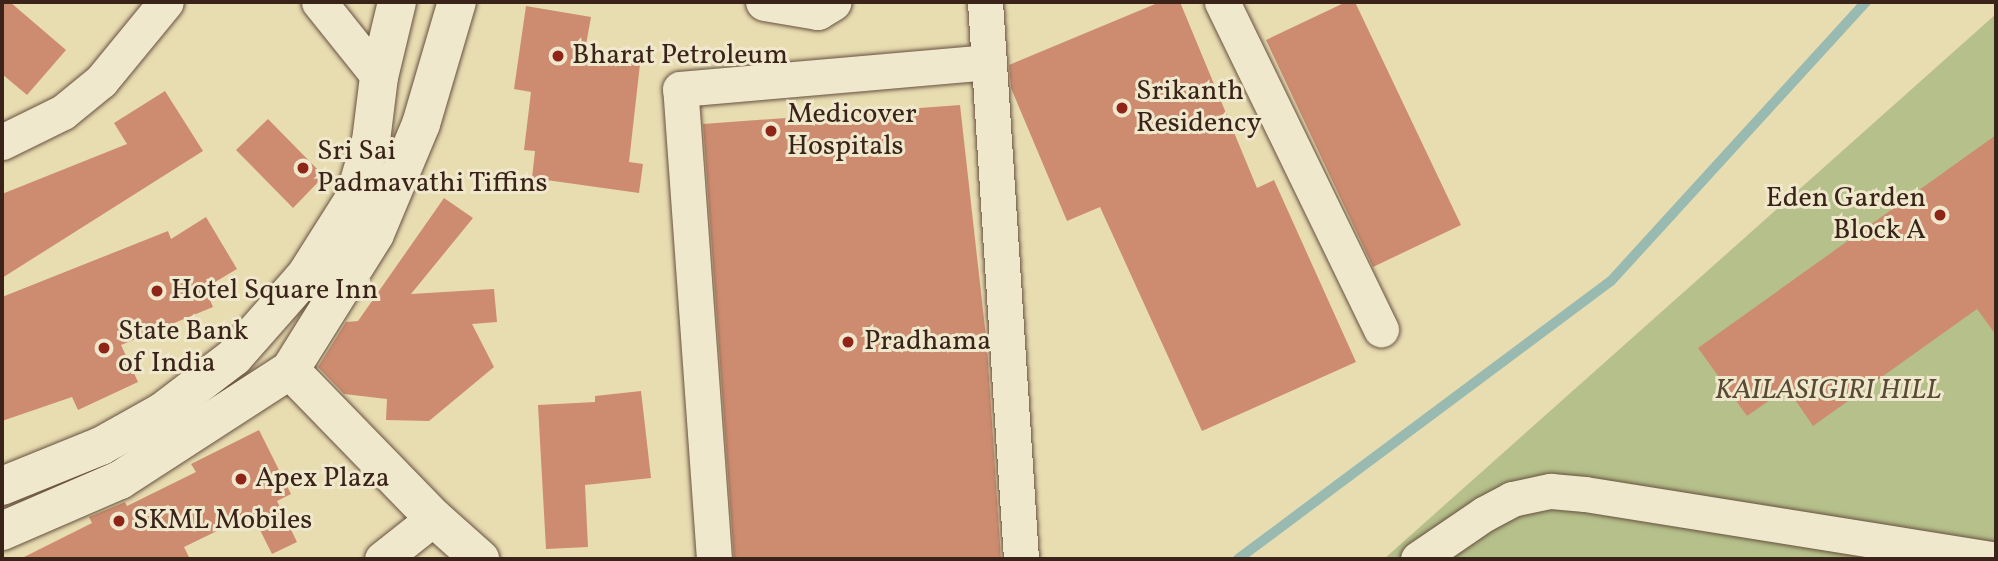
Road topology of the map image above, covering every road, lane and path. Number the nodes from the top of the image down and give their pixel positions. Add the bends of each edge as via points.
1 (166, 2) edge
2 (319, 2) edge
3 (397, 2) edge
4 (457, 2) edge
5 (765, 2) edge
6 (833, 2) edge
7 (985, 2) edge
8 (1222, 2) edge
9 (989, 62) junction
10 (379, 77) junction
11 (7, 134) edge
12 (1381, 329) dead end
13 (290, 370) junction
14 (2, 486) edge
15 (434, 518) junction
16 (2, 531) edge
17 (382, 559) edge
18 (480, 559) edge
19 (714, 559) edge
20 (1021, 559) edge
21 (1418, 559) edge
22 (1993, 559) edge

1 - 11 street via 101,81 63,112
2 - 10 street
3 - 10 street
4 - 13 street via 421,124 375,234
5 - 6 street via 818,11
7 - 9 street
8 - 12 street
9 - 19 street via 680,89
9 - 20 street
10 - 14 street via 371,141 354,199 306,275 234,357 162,412 102,446
13 - 15 street
13 - 16 street via 120,480
15 - 17 street
15 - 18 street
21 - 22 street via 1512,499 1551,491

